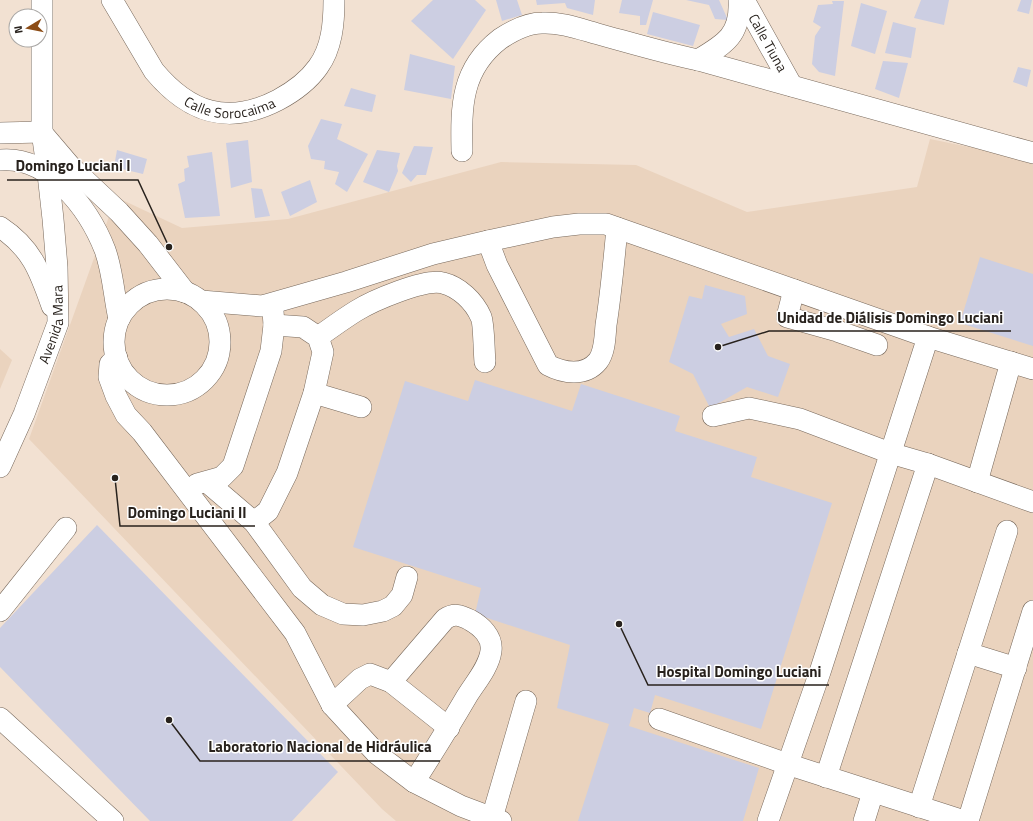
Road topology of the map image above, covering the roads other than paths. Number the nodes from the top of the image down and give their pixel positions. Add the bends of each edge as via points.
1 (42, 0) edge
2 (112, 0) edge
3 (334, 0) edge
4 (739, 0) edge
5 (744, 0) edge
6 (698, 60) junction
7 (792, 86) junction
8 (42, 132) junction
9 (0, 133) edge
10 (462, 151) dead end
11 (1033, 153) edge
12 (0, 160) edge
13 (48, 174) junction
14 (0, 227) edge
15 (617, 228) junction
16 (488, 241) junction
17 (794, 290) junction
18 (193, 297) junction
19 (272, 303) junction
20 (119, 319) junction
21 (58, 323) junction
22 (274, 325) junction
23 (318, 337) junction
24 (928, 337) junction
25 (877, 345) dead end
26 (117, 358) junction
27 (485, 362) dead end
28 (1011, 362) junction
29 (1033, 369) edge
30 (314, 393) junction
31 (362, 407) dead end
32 (713, 416) dead end
33 (890, 453) junction
34 (928, 464) junction
35 (0, 467) edge
36 (207, 482) junction
37 (978, 482) junction
38 (185, 489) junction
39 (1033, 502) edge
40 (254, 522) junction
41 (66, 528) dead end
42 (1007, 531) dead end
43 (408, 577) dead end
44 (0, 610) edge
45 (1033, 611) edge
46 (968, 653) junction
47 (1016, 668) junction
48 (391, 682) junction
49 (526, 701) dead end
50 (332, 705) junction
51 (0, 718) edge
52 (659, 719) dead end
53 (449, 728) junction
54 (788, 764) junction
55 (826, 777) junction
56 (414, 782) junction
57 (873, 792) junction
58 (919, 807) junction
59 (497, 819) edge
60 (113, 821) edge
61 (768, 821) edge
62 (864, 821) edge
63 (966, 821) edge

1 - 8 street, Avenida Mara
2 - 3 street, Calle Sorocaima via 154,71 163,81 186,100 198,106 216,113 233,114 252,111 285,96 318,67 331,37
4 - 6 street via 738,22 730,38
5 - 7 street, Calle Tiuna
6 - 7 street
6 - 10 street via 562,24 541,22 526,25 507,34 490,47 478,61 468,80 463,100
7 - 11 street
8 - 9 street
8 - 13 street, Avenida Mara
8 - 18 street via 71,167 119,212
12 - 13 street via 23,161
13 - 20 street via 69,192 86,213 105,250
13 - 21 street, Avenida Mara via 57,267
14 - 21 street via 20,243 33,259
15 - 16 street via 606,224 579,224
15 - 16 street via 613,282 603,349 598,360 588,369 579,372 557,370 548,364 497,265
15 - 17 street
16 - 19 street via 433,254
17 - 24 street
17 - 25 street via 787,317
18 - 19 street via 262,306
18 - 20 street via 170,289 154,290 140,296 128,306
18 - 26 street via 212,314 218,329 220,345 216,361 208,375 196,386 181,393 166,395 150,392 135,384 124,372
19 - 22 street
20 - 26 street via 114,345
21 - 35 street, Avenida Mara via 24,414
22 - 23 street via 303,327
22 - 36 street via 271,351 233,466 222,477
23 - 27 street via 357,310 376,301 424,284 442,283 458,289 482,318
23 - 30 street via 323,352
24 - 28 street
24 - 33 street
26 - 38 street via 110,364 109,377 116,396 126,415
28 - 29 street
28 - 37 street
30 - 31 street
30 - 40 street via 288,473 268,511
32 - 33 street via 749,408 800,419
33 - 34 street
33 - 54 street
34 - 37 street
34 - 55 street
36 - 38 street via 194,484
36 - 40 street
37 - 39 street
38 - 50 street via 295,633
40 - 43 street via 302,588 322,605 342,614 362,615 383,611 393,606 402,595
41 - 44 street
42 - 46 street
45 - 47 street
46 - 47 street
46 - 58 street
47 - 63 street
48 - 50 street via 370,674 360,679
48 - 53 street
48 - 53 street via 444,619 452,615 470,620 488,635 491,651
49 - 59 street
50 - 56 street via 377,754
51 - 60 street
52 - 54 street
53 - 56 street
54 - 55 street
54 - 61 street
55 - 57 street
56 - 59 street via 461,806
57 - 58 street
57 - 62 street
58 - 63 street

